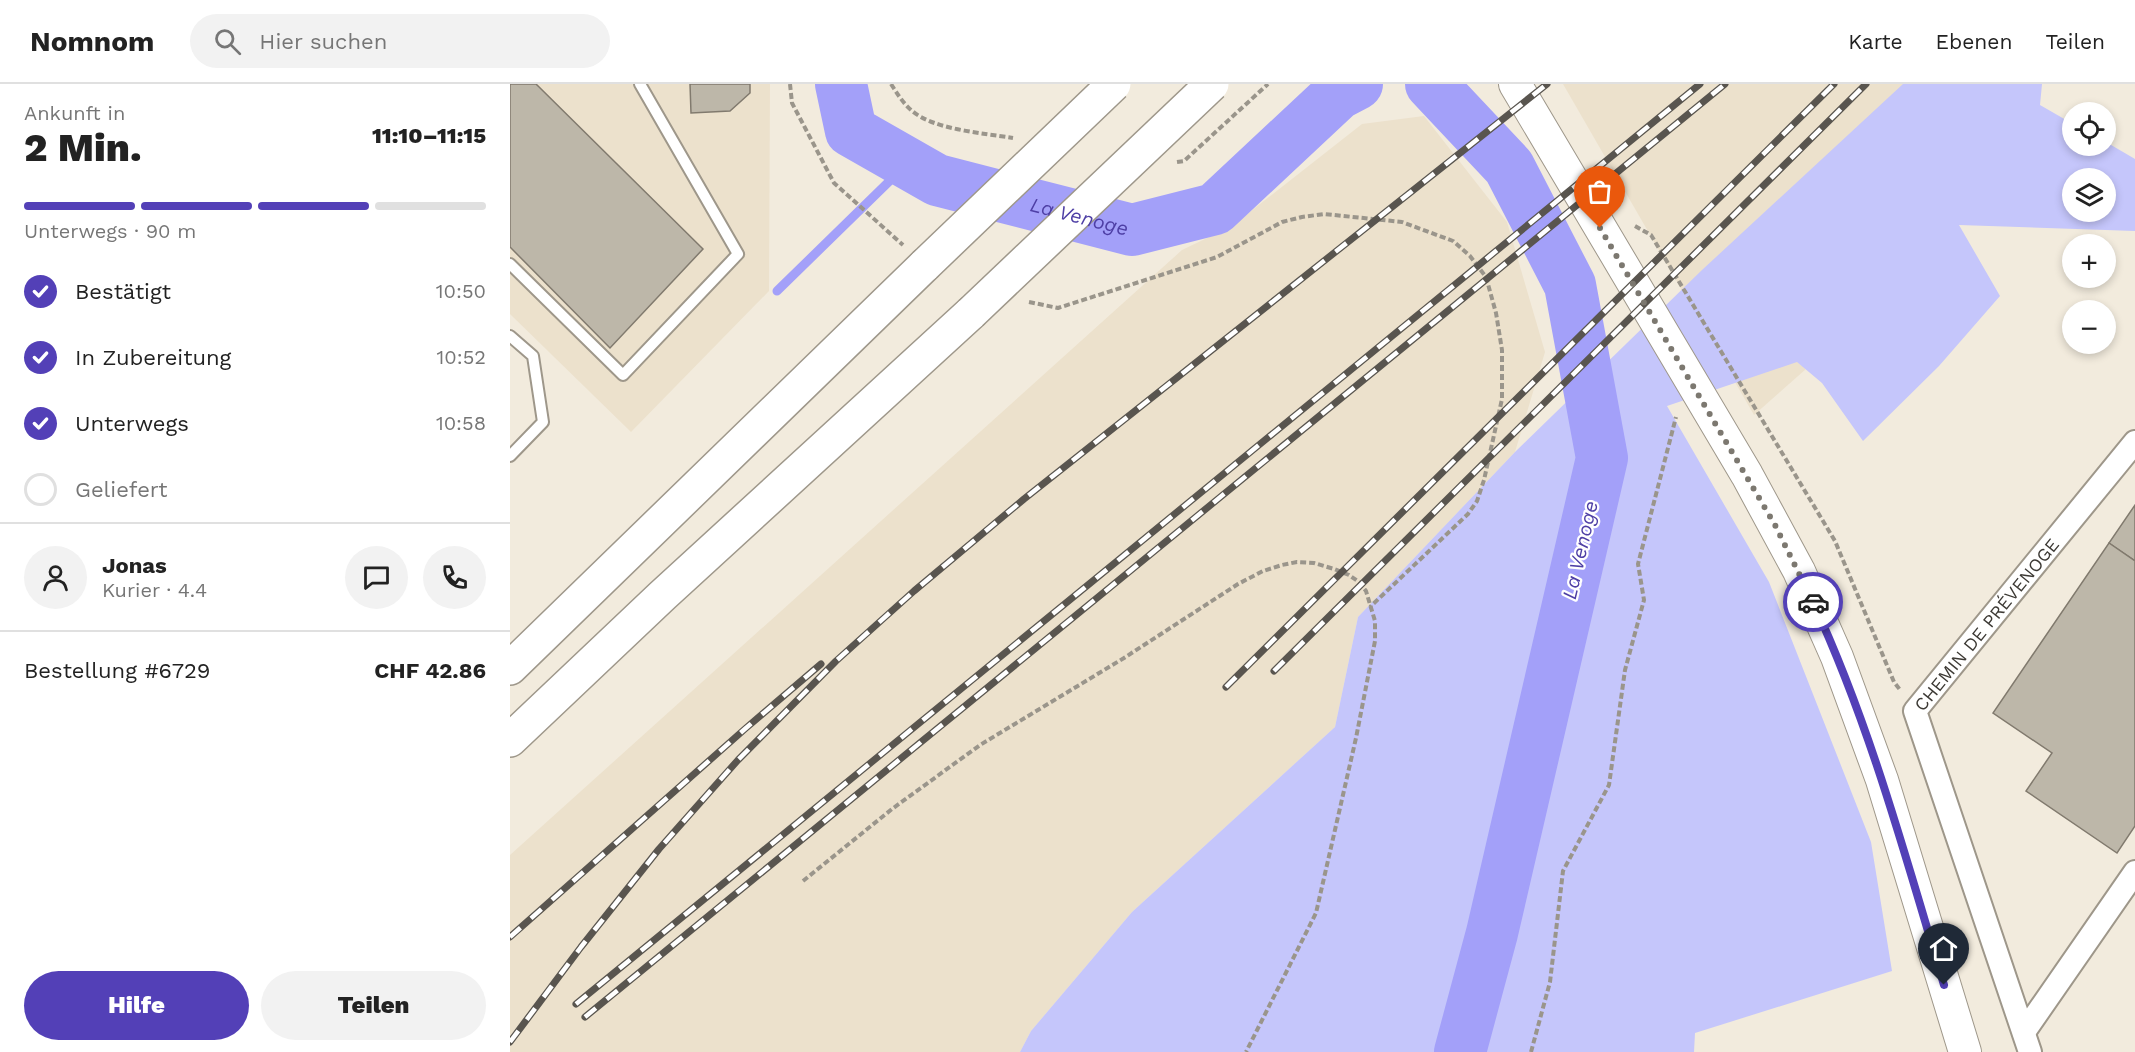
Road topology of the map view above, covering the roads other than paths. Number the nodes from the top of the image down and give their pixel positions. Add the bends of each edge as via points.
1 (640, 84) edge
2 (1114, 84) edge
3 (1212, 84) edge
4 (1515, 84) edge
5 (510, 264) edge
6 (510, 336) edge
7 (2135, 442) edge
8 (510, 456) edge
9 (510, 668) edge
10 (510, 740) edge
11 (2135, 873) edge
12 (2027, 1042) edge
13 (1965, 1052) edge

1 - 5 lane via 738,254 623,375
2 - 9 highway, bridge
3 - 10 highway, bridge
4 - 13 main road via 1747,475 1798,571 1837,657 1875,758
6 - 8 lane via 533,356 543,422
7 - 12 street, CHEMIN DE PRÉVENOGE via 1915,711
11 - 12 street, CHEMIN DE PRÉVENOGE

